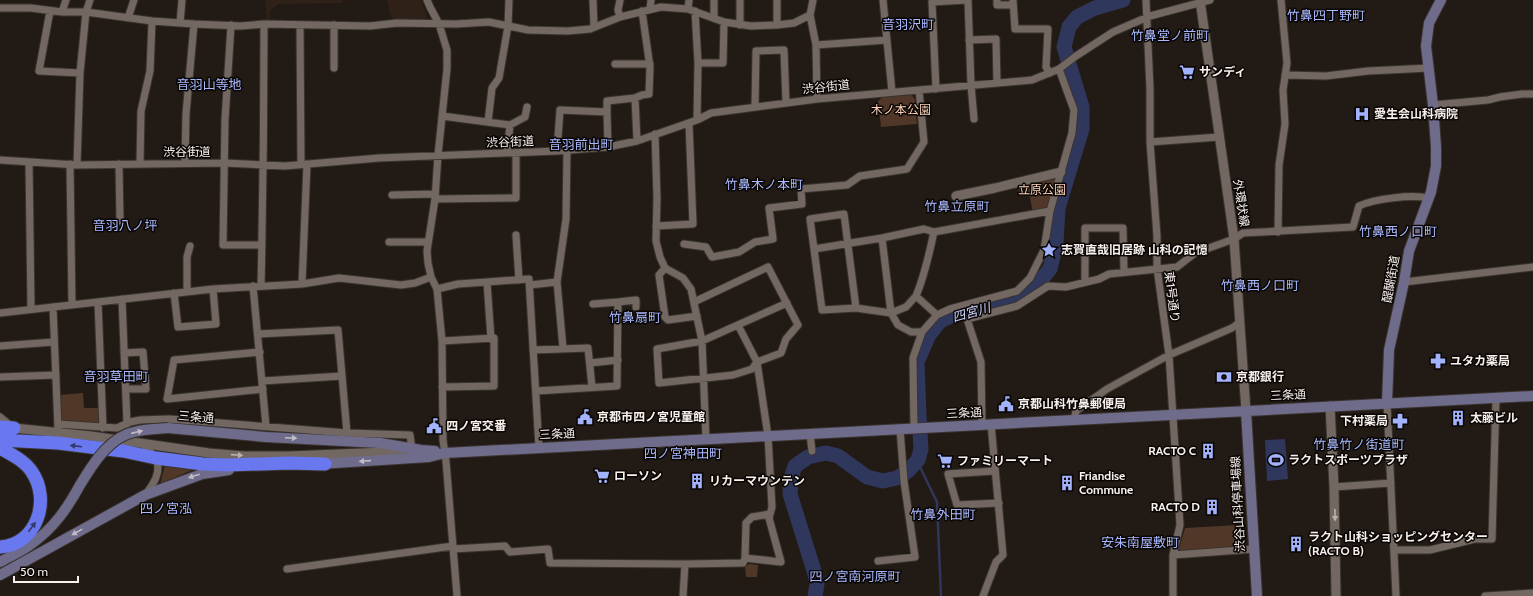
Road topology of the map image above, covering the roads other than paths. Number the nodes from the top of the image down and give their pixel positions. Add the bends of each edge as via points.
1 (66, 0) edge
2 (90, 0) edge
3 (134, 0) edge
4 (182, 0) edge
5 (428, 0) edge
6 (510, 0) edge
7 (593, 0) edge
8 (620, 0) edge
9 (651, 0) edge
10 (689, 0) edge
11 (714, 0) edge
12 (740, 0) edge
13 (777, 0) edge
14 (814, 0) edge
15 (883, 0) edge
16 (968, 0) edge
17 (997, 0) edge
18 (1146, 0) edge
19 (1210, 0) edge
20 (1281, 0) edge
21 (1441, 0) edge
22 (1013, 2) edge
23 (1200, 2) edge
24 (0, 8) edge
25 (650, 9) junction
26 (692, 10) junction
27 (50, 11) junction
28 (642, 11) junction
29 (62, 12) junction
30 (86, 12) junction
31 (810, 15) junction
32 (128, 18) junction
33 (620, 18) junction
34 (714, 18) junction
35 (1147, 18) junction
36 (152, 21) junction
37 (724, 22) junction
38 (180, 23) junction
39 (194, 24) junction
40 (264, 24) junction
41 (439, 24) junction
42 (231, 25) junction
43 (300, 25) junction
44 (334, 25) junction
45 (740, 25) junction
46 (777, 25) junction
47 (508, 26) junction
48 (594, 27) junction
49 (887, 40) junction
50 (969, 40) junction
51 (816, 45) junction
52 (698, 63) junction
53 (615, 64) dead end
54 (650, 64) junction
55 (334, 68) dead end
56 (1429, 68) junction
57 (1059, 69) junction
58 (80, 73) junction
59 (1050, 73) junction
60 (1286, 75) junction
61 (997, 83) junction
62 (971, 85) junction
63 (936, 89) junction
64 (919, 90) junction
65 (892, 92) junction
66 (1533, 94) edge
67 (635, 98) junction
68 (817, 99) junction
69 (786, 102) junction
70 (1433, 105) junction
71 (527, 107) dead end
72 (754, 107) junction
73 (607, 112) junction
74 (442, 116) junction
75 (974, 119) dead end
76 (697, 120) junction
77 (488, 122) junction
78 (689, 123) junction
79 (510, 125) junction
80 (655, 134) junction
81 (1219, 137) junction
82 (637, 141) junction
83 (1150, 142) junction
84 (608, 147) junction
85 (567, 150) junction
86 (557, 151) junction
87 (507, 153) junction
88 (516, 153) junction
89 (438, 155) junction
90 (0, 160) edge
91 (29, 162) junction
92 (185, 163) junction
93 (225, 163) junction
94 (119, 164) junction
95 (140, 164) junction
96 (304, 164) junction
97 (74, 165) junction
98 (264, 166) junction
99 (1060, 172) junction
100 (392, 195) dead end
101 (435, 196) junction
102 (956, 196) dead end
103 (1428, 198) junction
104 (1050, 211) junction
105 (120, 222) dead end
106 (656, 226) junction
107 (934, 232) junction
108 (1278, 232) junction
109 (516, 236) dead end
110 (882, 238) junction
111 (1234, 239) junction
112 (389, 242) dead end
113 (428, 242) junction
114 (684, 244) dead end
115 (848, 244) junction
116 (262, 245) junction
117 (190, 246) dead end
118 (814, 249) junction
119 (1533, 267) edge
120 (665, 268) junction
121 (1157, 268) junction
122 (1124, 272) junction
123 (431, 277) junction
124 (519, 280) junction
125 (487, 282) junction
126 (557, 282) junction
127 (1085, 282) junction
128 (1404, 282) junction
129 (302, 284) junction
130 (530, 285) junction
131 (257, 286) junction
132 (213, 289) junction
133 (437, 289) junction
134 (187, 292) junction
135 (174, 293) junction
136 (916, 296) junction
137 (122, 299) junction
138 (98, 302) junction
139 (618, 302) junction
140 (694, 302) junction
141 (787, 303) junction
142 (592, 304) dead end
143 (72, 305) junction
144 (53, 307) junction
145 (636, 307) dead end
146 (856, 308) junction
147 (31, 309) junction
148 (0, 313) edge
149 (891, 313) junction
150 (697, 316) junction
151 (937, 316) junction
152 (1240, 322) junction
153 (738, 325) junction
154 (922, 332) junction
155 (258, 334) junction
156 (491, 339) junction
157 (442, 341) junction
158 (702, 341) junction
159 (54, 342) junction
160 (0, 346) edge
161 (563, 348) junction
162 (533, 350) junction
163 (260, 352) junction
164 (124, 353) junction
165 (1169, 355) junction
166 (618, 360) junction
167 (757, 362) junction
168 (590, 363) junction
169 (56, 375) junction
170 (342, 376) junction
171 (0, 377) edge
172 (702, 378) junction
173 (262, 380) junction
174 (442, 387) junction
175 (592, 388) junction
176 (126, 390) junction
177 (263, 390) junction
178 (536, 391) junction
179 (1533, 396) edge
180 (1496, 398) junction
181 (1387, 403) junction
182 (1330, 406) junction
183 (1246, 411) junction
184 (1173, 414) junction
185 (0, 417) edge
186 (1074, 420) junction
187 (127, 424) junction
188 (986, 424) junction
189 (266, 426) junction
190 (0, 427) edge
191 (14, 428) junction
192 (58, 428) junction
193 (103, 428) junction
194 (918, 428) junction
195 (900, 429) junction
196 (347, 433) junction
197 (810, 434) junction
198 (768, 436) junction
199 (706, 439) junction
200 (0, 440) edge
201 (143, 444) junction
202 (0, 448) edge
203 (539, 448) junction
204 (416, 450) junction
205 (812, 451) dead end
206 (445, 453) junction
207 (156, 458) junction
208 (325, 464) joint
209 (261, 466) junction
210 (994, 471) junction
211 (1391, 483) junction
212 (1334, 487) junction
213 (145, 495) junction
214 (999, 503) junction
215 (770, 514) junction
216 (0, 547) edge
217 (453, 548) junction
218 (1254, 550) junction
219 (1394, 550) junction
220 (1173, 555) junction
221 (745, 558) junction
222 (878, 561) dead end
223 (0, 562) edge
224 (685, 564) junction
225 (287, 569) dead end
226 (0, 574) edge
227 (1533, 593) edge
228 (457, 596) edge
229 (683, 596) edge
230 (983, 596) edge
231 (1173, 596) edge
232 (1257, 596) edge
233 (1336, 596) edge
234 (1396, 596) edge
235 (1485, 596) edge

1 - 29 street
2 - 30 street
3 - 32 street
4 - 38 street
5 - 41 street
6 - 47 street
7 - 48 street
8 - 33 street
9 - 25 street
10 - 26 street
11 - 34 street
12 - 45 street
13 - 46 street
14 - 31 street
15 - 49 street
16 - 50 street
16 - 63 street via 932,2
17 - 22 street via 997,5
18 - 35 street, 東1号通り
19 - 23 street
20 - 60 street via 1288,63
21 - 56 main road, 醍醐街道 via 1427,33
22 - 59 street via 1015,29 1048,29 1046,67
23 - 35 street, 渋谷街道
23 - 81 street, 外環状線
24 - 27 street
25 - 26 street via 661,7
25 - 28 street
26 - 34 street
26 - 52 street
27 - 29 street
27 - 58 street via 39,71
28 - 33 street
28 - 54 street
29 - 30 street
30 - 32 street
30 - 58 street
31 - 46 street via 794,23
31 - 51 street
32 - 36 street
33 - 48 street
34 - 37 street
35 - 57 street, 渋谷街道 via 1113,32
35 - 83 street, 東1号通り
36 - 38 street
36 - 95 street via 150,71 141,111
37 - 45 street
37 - 52 street via 723,63
38 - 39 street
39 - 42 street
39 - 92 street via 186,114
40 - 42 street
40 - 43 street
40 - 98 street
41 - 44 street
41 - 47 street via 490,22
41 - 74 street via 447,50
42 - 93 street
43 - 44 street
43 - 96 street
44 - 55 street
45 - 46 street
47 - 48 street via 528,30 568,31
47 - 77 street via 499,78 492,88
49 - 51 street
49 - 65 street
50 - 61 street via 996,38
50 - 62 street
51 - 68 street
52 - 76 street
53 - 54 street
54 - 67 street via 649,94
56 - 60 street via 1326,76
56 - 70 main road, 醍醐街道
57 - 59 street, 渋谷街道
57 - 99 street via 1074,110 1072,133
58 - 97 street
59 - 61 street, 渋谷街道 via 1032,80
60 - 108 street via 1283,90 1285,124 1279,165
61 - 62 street, 渋谷街道
62 - 63 street, 渋谷街道
62 - 75 street
63 - 64 street, 渋谷街道
64 - 65 street, 渋谷街道
64 - 114 street via 924,142 907,169 860,176 846,184 801,189 802,204 769,208 773,239 756,242 739,252 712,257 706,248
65 - 68 street, 渋谷街道
66 - 70 street
67 - 73 street via 607,101
67 - 82 street
68 - 69 street, 渋谷街道
69 - 72 street, 渋谷街道
69 - 72 street via 784,50 756,51
70 - 103 main road, 醍醐街道 via 1436,166
71 - 79 street via 525,117
72 - 76 street, 渋谷街道 via 711,113
73 - 84 street
73 - 86 street via 560,110
74 - 77 street
74 - 89 street
76 - 78 street, 渋谷街道
77 - 79 street
78 - 80 street, 渋谷街道
78 - 106 street via 693,224
79 - 87 street
80 - 82 street, 渋谷街道
80 - 106 street
81 - 83 street
81 - 111 street, 外環状線
82 - 84 street, 渋谷街道
83 - 121 street, 東1号通り
84 - 85 street, 渋谷街道
85 - 86 street, 渋谷街道
85 - 126 street via 566,219
86 - 88 street, 渋谷街道
87 - 88 street, 渋谷街道
87 - 89 street, 渋谷街道
88 - 101 street via 516,198
89 - 96 street, 渋谷街道
89 - 101 street
90 - 91 street, 渋谷街道
91 - 97 street, 渋谷街道
91 - 147 street
92 - 93 street, 渋谷街道
92 - 95 street, 渋谷街道
93 - 98 street, 渋谷街道
93 - 116 street via 223,245
94 - 95 street, 渋谷街道
94 - 97 street, 渋谷街道
94 - 105 street
96 - 98 street, 渋谷街道
96 - 129 street
97 - 143 street
98 - 116 street
99 - 102 street
99 - 104 street
100 - 101 street
101 - 113 street
103 - 108 street via 1420,196 1368,202 1359,206 1353,227
103 - 128 main road, 醍醐街道 via 1409,251
104 - 107 street
104 - 151 street via 1044,250 1030,278 1017,291 950,309
106 - 120 street via 656,241
107 - 110 street via 924,230
107 - 136 street via 928,262
108 - 111 street via 1243,233
109 - 124 street
110 - 115 street
110 - 149 street
111 - 121 street via 1195,253 1177,267
111 - 152 street, 外環状線
112 - 113 street
113 - 123 street
115 - 118 street
115 - 118 street via 844,214 810,219
115 - 146 street
116 - 131 street
117 - 134 street via 187,257
118 - 146 street via 822,310
119 - 128 street
120 - 140 street via 683,278 691,289
120 - 150 street via 659,275 665,317 668,320
121 - 122 street
121 - 165 street, 東1号通り
122 - 127 street
122 - 127 street via 1123,228 1085,228
123 - 129 street via 402,285 339,278
123 - 133 street
124 - 125 street
124 - 130 street via 529,279
125 - 133 street via 458,284
125 - 156 street
126 - 130 street
126 - 161 street
127 - 188 street via 1048,286 1017,306 967,319 981,362
128 - 181 main road, 醍醐街道 via 1389,350
129 - 131 street
130 - 162 street
131 - 132 street
131 - 155 street
132 - 134 street
132 - 135 street via 216,324 178,327
133 - 157 street
134 - 135 street
135 - 137 street
136 - 149 street via 906,307
136 - 151 street
137 - 138 street
137 - 164 street
138 - 143 street
138 - 193 street
139 - 142 street
139 - 145 street via 636,300
139 - 166 street
140 - 141 street via 768,267
140 - 150 street
141 - 153 street
141 - 167 street via 798,325 786,339 781,353
143 - 144 street
144 - 147 street
144 - 159 street
146 - 149 street
147 - 148 street
149 - 154 street via 898,325 911,332
150 - 158 street
151 - 154 street
152 - 165 street via 1232,328
152 - 183 street, 外環状線
153 - 158 street
153 - 167 street
154 - 194 street via 913,358
155 - 163 street
155 - 170 street via 338,330
156 - 157 street
156 - 174 street via 494,338 494,386
157 - 174 street
158 - 172 street
158 - 172 street via 657,349 659,383
159 - 160 street
159 - 169 street
161 - 162 street
161 - 168 street via 588,348
162 - 178 street
163 - 173 street
163 - 177 street via 174,360 167,399
164 - 176 street
164 - 176 street via 143,352 146,389
165 - 184 street, 東1号通り
165 - 186 street via 1107,389 1076,411
166 - 168 street
166 - 175 street via 617,386
167 - 172 street via 752,369 732,375
167 - 198 street
168 - 175 street
169 - 171 street
169 - 192 street
170 - 173 street
170 - 196 street
172 - 199 street
173 - 177 street
174 - 206 street
175 - 178 street
176 - 187 street
177 - 189 street
178 - 203 street
179 - 180 main road, 三条通
180 - 181 main road, 三条通
180 - 219 street via 1492,539 1475,539 1430,550
181 - 182 main road, 三条通
181 - 211 street
182 - 183 main road, 三条通
182 - 212 street
183 - 184 main road, 三条通
183 - 218 main road, 渋谷山科停車場線
184 - 186 main road, 三条通
184 - 220 street, 東1号通り via 1180,525
185 - 191 street
186 - 188 main road, 三条通
187 - 189 street via 140,420 169,419
187 - 193 street via 117,428
188 - 194 main road, 三条通
188 - 210 street
189 - 196 street
190 - 191 highway
191 - 192 street
192 - 193 street
192 - 201 street
194 - 195 main road, 三条通
195 - 197 main road, 三条通
195 - 222 street via 902,468 915,557
196 - 204 street via 410,436
197 - 198 main road, 三条通
197 - 205 street
198 - 199 main road, 三条通
198 - 215 street via 772,507
199 - 203 main road, 三条通
207 -> 200 highway via 58,443
201 -> 204 street via 244,456
201 - 207 street
216 -> 202 highway via 19,541 32,529 41,500 32,471 12,454
203 - 206 main road, 三条通
204 - 206 main road, 三条通
223 -> 204 main road, 三条通, bridge via 30,545 53,526 68,508 92,465 104,450 125,435 168,428 380,443
206 -> 208 main road, 三条通 via 429,457
206 - 217 street
207 - 209 highway via 203,464
207 - 213 street via 157,477
208 - 209 highway via 289,463
209 -> 213 main road via 202,474
210 - 214 street
210 - 214 street via 948,474 957,505
211 - 212 street
211 - 219 street
212 -> 233 street
213 -> 226 main road
214 - 230 street via 1003,555 996,562
215 - 221 street via 752,517 746,523
215 - 221 street via 781,562
217 - 224 street via 505,546 510,552 548,549 550,563
217 - 225 street
217 - 228 street
218 - 220 street
218 - 232 main road, 渋谷山科停車場線
219 - 234 street
220 - 231 street, 東1号通り
221 - 224 street via 743,563
224 - 229 street
227 - 235 street

